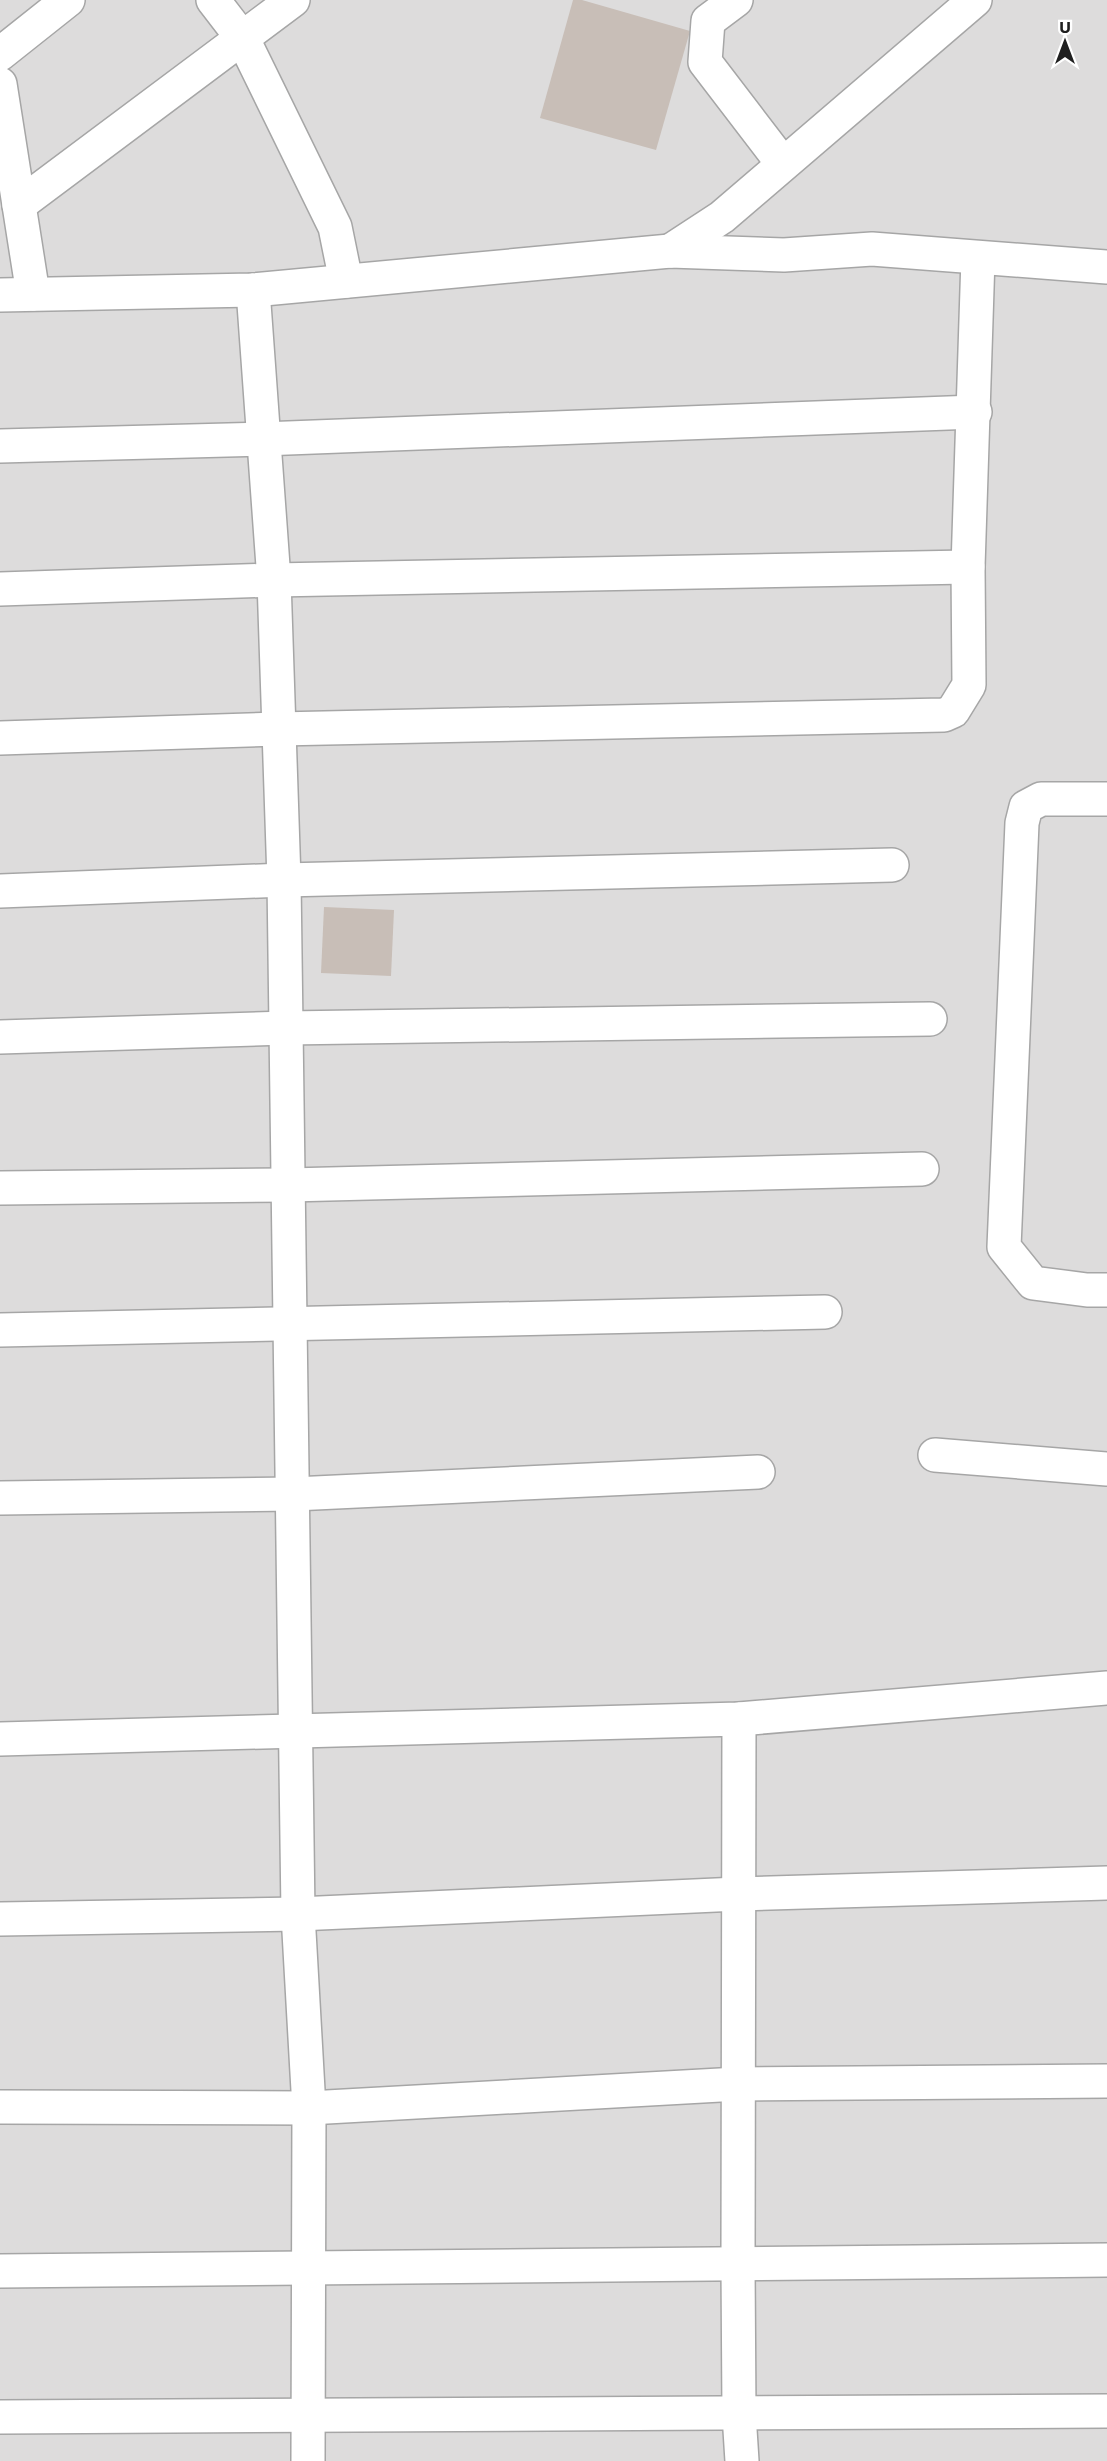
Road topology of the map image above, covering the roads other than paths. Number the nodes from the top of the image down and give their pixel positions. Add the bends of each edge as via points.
1 (68, 0) edge
2 (213, 0) edge
3 (293, 0) edge
4 (736, 0) edge
5 (975, 0) edge
6 (243, 39) junction
7 (0, 54) edge
8 (0, 84) edge
9 (783, 165) junction
10 (19, 205) junction
11 (670, 251) junction
12 (978, 258) junction
13 (1107, 267) edge
14 (346, 281) junction
15 (253, 290) junction
16 (33, 294) junction
17 (0, 295) edge
18 (975, 412) junction
19 (262, 439) junction
20 (0, 446) edge
21 (968, 567) junction
22 (273, 580) junction
23 (0, 589) edge
24 (278, 729) junction
25 (0, 738) edge
26 (1107, 799) edge
27 (892, 865) dead end
28 (284, 880) junction
29 (0, 891) edge
30 (930, 1019) dead end
31 (286, 1028) junction
32 (0, 1037) edge
33 (922, 1169) dead end
34 (289, 1185) junction
35 (0, 1188) edge
36 (1107, 1290) edge
37 (825, 1312) dead end
38 (289, 1325) junction
39 (0, 1330) edge
40 (935, 1455) dead end
41 (1107, 1470) edge
42 (758, 1472) dead end
43 (294, 1494) junction
44 (0, 1498) edge
45 (1107, 1688) edge
46 (739, 1719) junction
47 (297, 1730) junction
48 (0, 1739) edge
49 (1107, 1883) edge
50 (738, 1894) junction
51 (298, 1914) junction
52 (0, 1919) edge
53 (1107, 2081) edge
54 (738, 2084) junction
55 (0, 2107) edge
56 (309, 2109) junction
57 (1107, 2260) edge
58 (738, 2265) junction
59 (310, 2268) junction
60 (0, 2271) edge
61 (1107, 2411) edge
62 (739, 2414) junction
63 (309, 2415) junction
64 (0, 2417) edge
65 (308, 2461) edge
66 (742, 2461) edge

1 - 7 street
2 - 6 street
3 - 6 street
4 - 9 street via 708,21 705,62
5 - 9 street
6 - 10 street
6 - 14 street via 335,227
8 - 10 street
9 - 11 street via 722,217
10 - 16 street
11 - 12 street via 784,255 872,249
11 - 14 street
12 - 13 street
12 - 18 street
14 - 15 street
15 - 16 street
15 - 19 street
16 - 17 street
18 - 19 street
18 - 21 street
19 - 20 street
19 - 22 street
21 - 22 street
21 - 24 street via 969,685 953,711 944,715
22 - 23 street
22 - 24 street
24 - 25 street
24 - 28 street
26 - 36 street via 1041,799 1026,807 1022,823 1004,1247 1033,1283
27 - 28 street
28 - 29 street
28 - 31 street
30 - 31 street
31 - 32 street
31 - 34 street
33 - 34 street
34 - 35 street
34 - 38 street
37 - 38 street
38 - 39 street
38 - 43 street
40 - 41 street
42 - 43 street
43 - 44 street
43 - 47 street
45 - 46 street
46 - 47 street
46 - 50 street
47 - 48 street
47 - 51 street
49 - 50 street
50 - 51 street
50 - 54 street
51 - 52 street
51 - 56 street
53 - 54 street
54 - 56 street
54 - 58 street
55 - 56 street
56 - 59 street
57 - 58 street
58 - 59 street
58 - 62 street
59 - 60 street
59 - 63 street
61 - 62 street
62 - 63 street
62 - 66 street
63 - 64 street
63 - 65 street

